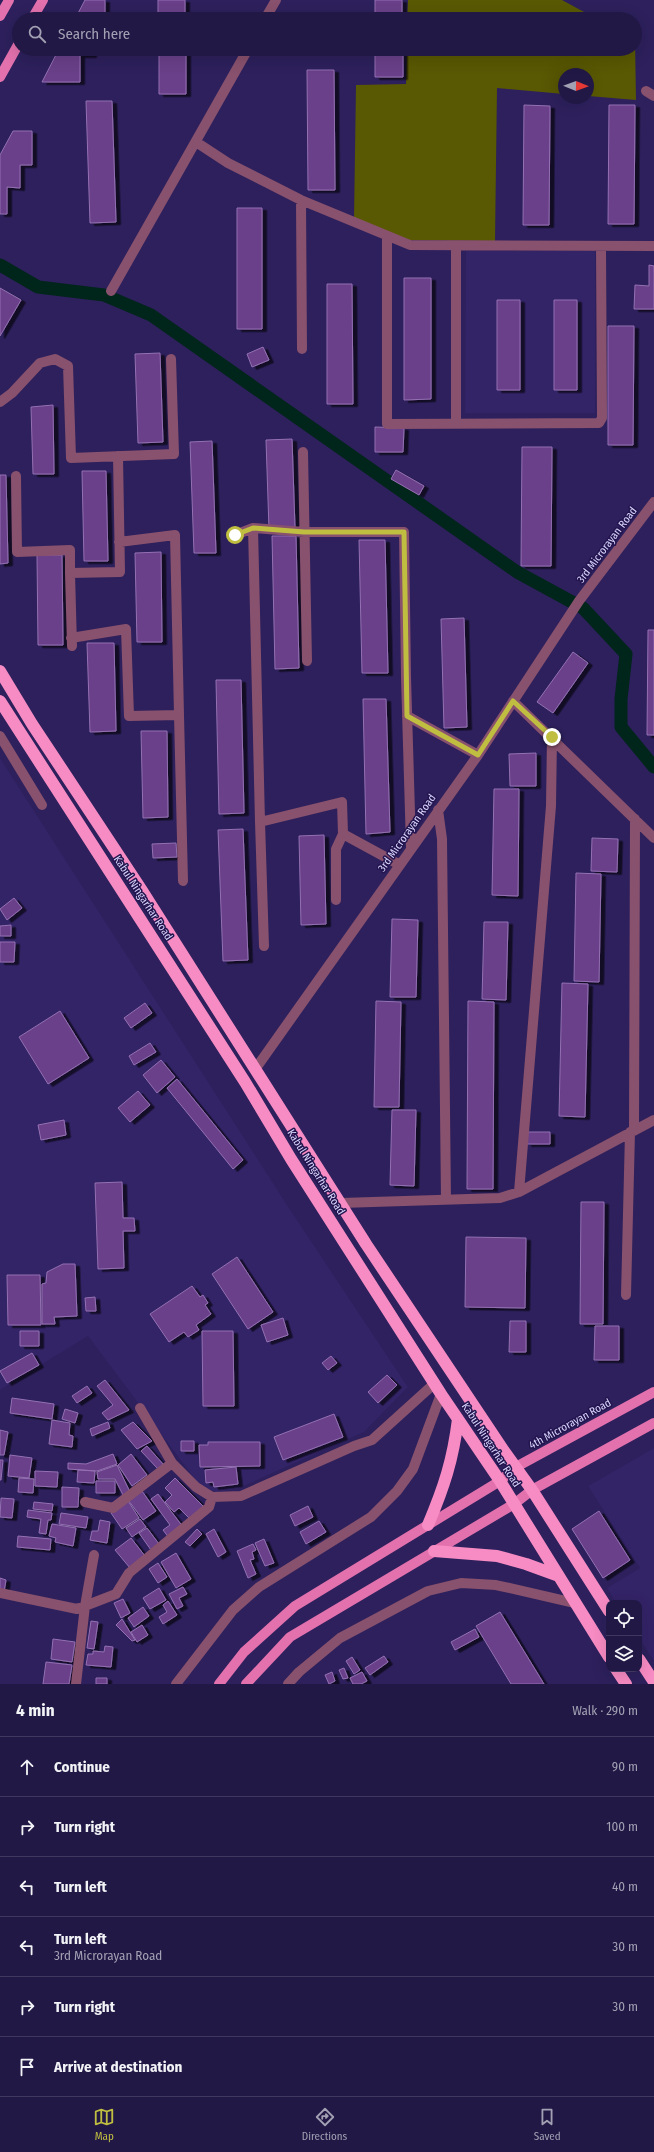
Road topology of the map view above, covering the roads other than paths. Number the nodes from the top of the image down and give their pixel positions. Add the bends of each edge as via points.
1 (9, 0) edge
2 (43, 0) edge
3 (276, 0) edge
4 (36, 12) edge
5 (269, 12) edge
6 (0, 16) edge
7 (12, 56) edge
8 (244, 56) edge
9 (0, 78) edge
10 (196, 142) junction
11 (301, 200) junction
12 (387, 236) junction
13 (456, 246) junction
14 (601, 246) junction
15 (654, 246) edge
16 (112, 291) dead end
17 (302, 349) dead end
18 (171, 359) dead end
19 (0, 402) edge
20 (456, 423) junction
21 (303, 452) dead end
22 (118, 456) junction
23 (16, 476) dead end
24 (653, 507) edge
25 (253, 528) junction
26 (304, 532) junction
27 (235, 535) dead end
28 (119, 542) junction
29 (70, 573) junction
30 (307, 661) dead end
31 (0, 671) edge
32 (0, 701) edge
33 (513, 701) junction
34 (179, 715) junction
35 (407, 716) junction
36 (0, 736) edge
37 (552, 737) junction
38 (478, 755) junction
39 (42, 805) dead end
40 (438, 810) junction
41 (635, 819) junction
42 (260, 822) junction
43 (343, 834) junction
44 (654, 838) edge
45 (412, 847) junction
46 (400, 865) junction
47 (182, 882) dead end
48 (336, 900) dead end
49 (264, 946) dead end
50 (256, 1068) junction
51 (654, 1120) edge
52 (632, 1132) junction
53 (519, 1192) junction
54 (446, 1200) junction
55 (341, 1203) junction
56 (626, 1295) dead end
57 (438, 1388) junction
58 (654, 1392) edge
59 (140, 1408) dead end
60 (458, 1419) junction
61 (654, 1423) edge
62 (172, 1463) junction
63 (516, 1467) junction
64 (500, 1481) junction
65 (532, 1490) junction
66 (212, 1497) junction
67 (85, 1502) dead end
68 (514, 1504) junction
69 (428, 1525) junction
70 (434, 1551) junction
71 (94, 1555) dead end
72 (559, 1576) junction
73 (0, 1593) edge
74 (575, 1603) junction
75 (85, 1606) junction
76 (606, 1606) edge
77 (606, 1652) edge
78 (642, 1664) edge
79 (618, 1672) edge
80 (654, 1682) edge
81 (76, 1684) edge
82 (176, 1684) edge
83 (219, 1684) edge
84 (246, 1684) edge
85 (288, 1684) edge
86 (626, 1684) edge

1 - 6 main road
2 - 4 main road
3 - 5 street
7 - 9 main road
8 - 10 street
10 - 11 street via 228,162
10 - 16 street
11 - 12 street
11 - 17 street
12 - 13 street via 410,246
12 - 20 street via 387,424
13 - 14 street
13 - 20 street
14 - 15 street
14 - 20 street via 602,418 599,422
18 - 22 street via 174,454
19 - 22 street via 40,363 55,360 68,366 71,458
21 - 26 street
22 - 28 street
23 - 29 street via 17,552 70,550
24 - 33 street, 3rd Microrayan Road via 577,605
25 - 26 street
25 - 27 street
25 - 42 street
26 - 30 street
26 - 35 street via 404,532
28 - 29 street via 120,572
28 - 34 street via 175,535
29 - 34 street via 71,642 126,629 129,716
31 - 50 highway, Kabul Ningarhar Road
32 - 57 highway, Kabul Ningarhar Road
33 - 37 street
33 - 38 street, 3rd Microrayan Road
34 - 47 street
35 - 38 street
35 - 45 street
36 - 39 street
37 - 41 street
37 - 53 street via 551,806
38 - 40 street, 3rd Microrayan Road
40 - 45 street, 3rd Microrayan Road
40 - 54 street via 442,839
41 - 44 street
41 - 52 street
42 - 43 street via 342,802
42 - 49 street
43 - 46 street
43 - 48 street via 336,849
45 - 46 street, 3rd Microrayan Road
46 - 50 street, 3rd Microrayan Road
50 - 55 highway, Kabul Ningarhar Road
51 - 52 street
52 - 53 street
52 - 56 street
53 - 54 street via 500,1198
54 - 55 street
55 - 63 highway, Kabul Ningarhar Road
57 - 60 highway, Kabul Ningarhar Road
57 - 66 street via 372,1440 240,1496
57 - 82 street via 414,1469 398,1491 371,1517 259,1587 234,1610
58 - 63 main road, 4th Microrayan Road
59 - 62 street
60 - 64 highway, Kabul Ningarhar Road
60 - 69 highway via 454,1454 444,1488
61 - 65 main road
62 - 66 street via 196,1487
62 - 67 street via 113,1508
63 - 64 main road, 4th Microrayan Road
63 - 65 highway, Kabul Ningarhar Road
64 - 68 highway, Kabul Ningarhar Road
64 - 69 main road, 4th Microrayan Road
65 - 68 main road
65 - 76 highway, Kabul Ningarhar Road
66 - 75 street via 209,1507 129,1573 116,1594
68 - 70 main road
68 - 72 highway, Kabul Ningarhar Road
69 - 83 main road, 4th Microrayan Road via 296,1606 244,1652
70 - 72 highway via 497,1556
70 - 84 main road via 290,1637
71 - 75 street
72 - 74 highway, Kabul Ningarhar Road
73 - 75 street via 77,1609
74 - 77 highway, Kabul Ningarhar Road
74 - 85 street via 496,1586 461,1584 428,1592 340,1638
75 - 81 street
78 - 80 highway
79 - 86 highway

